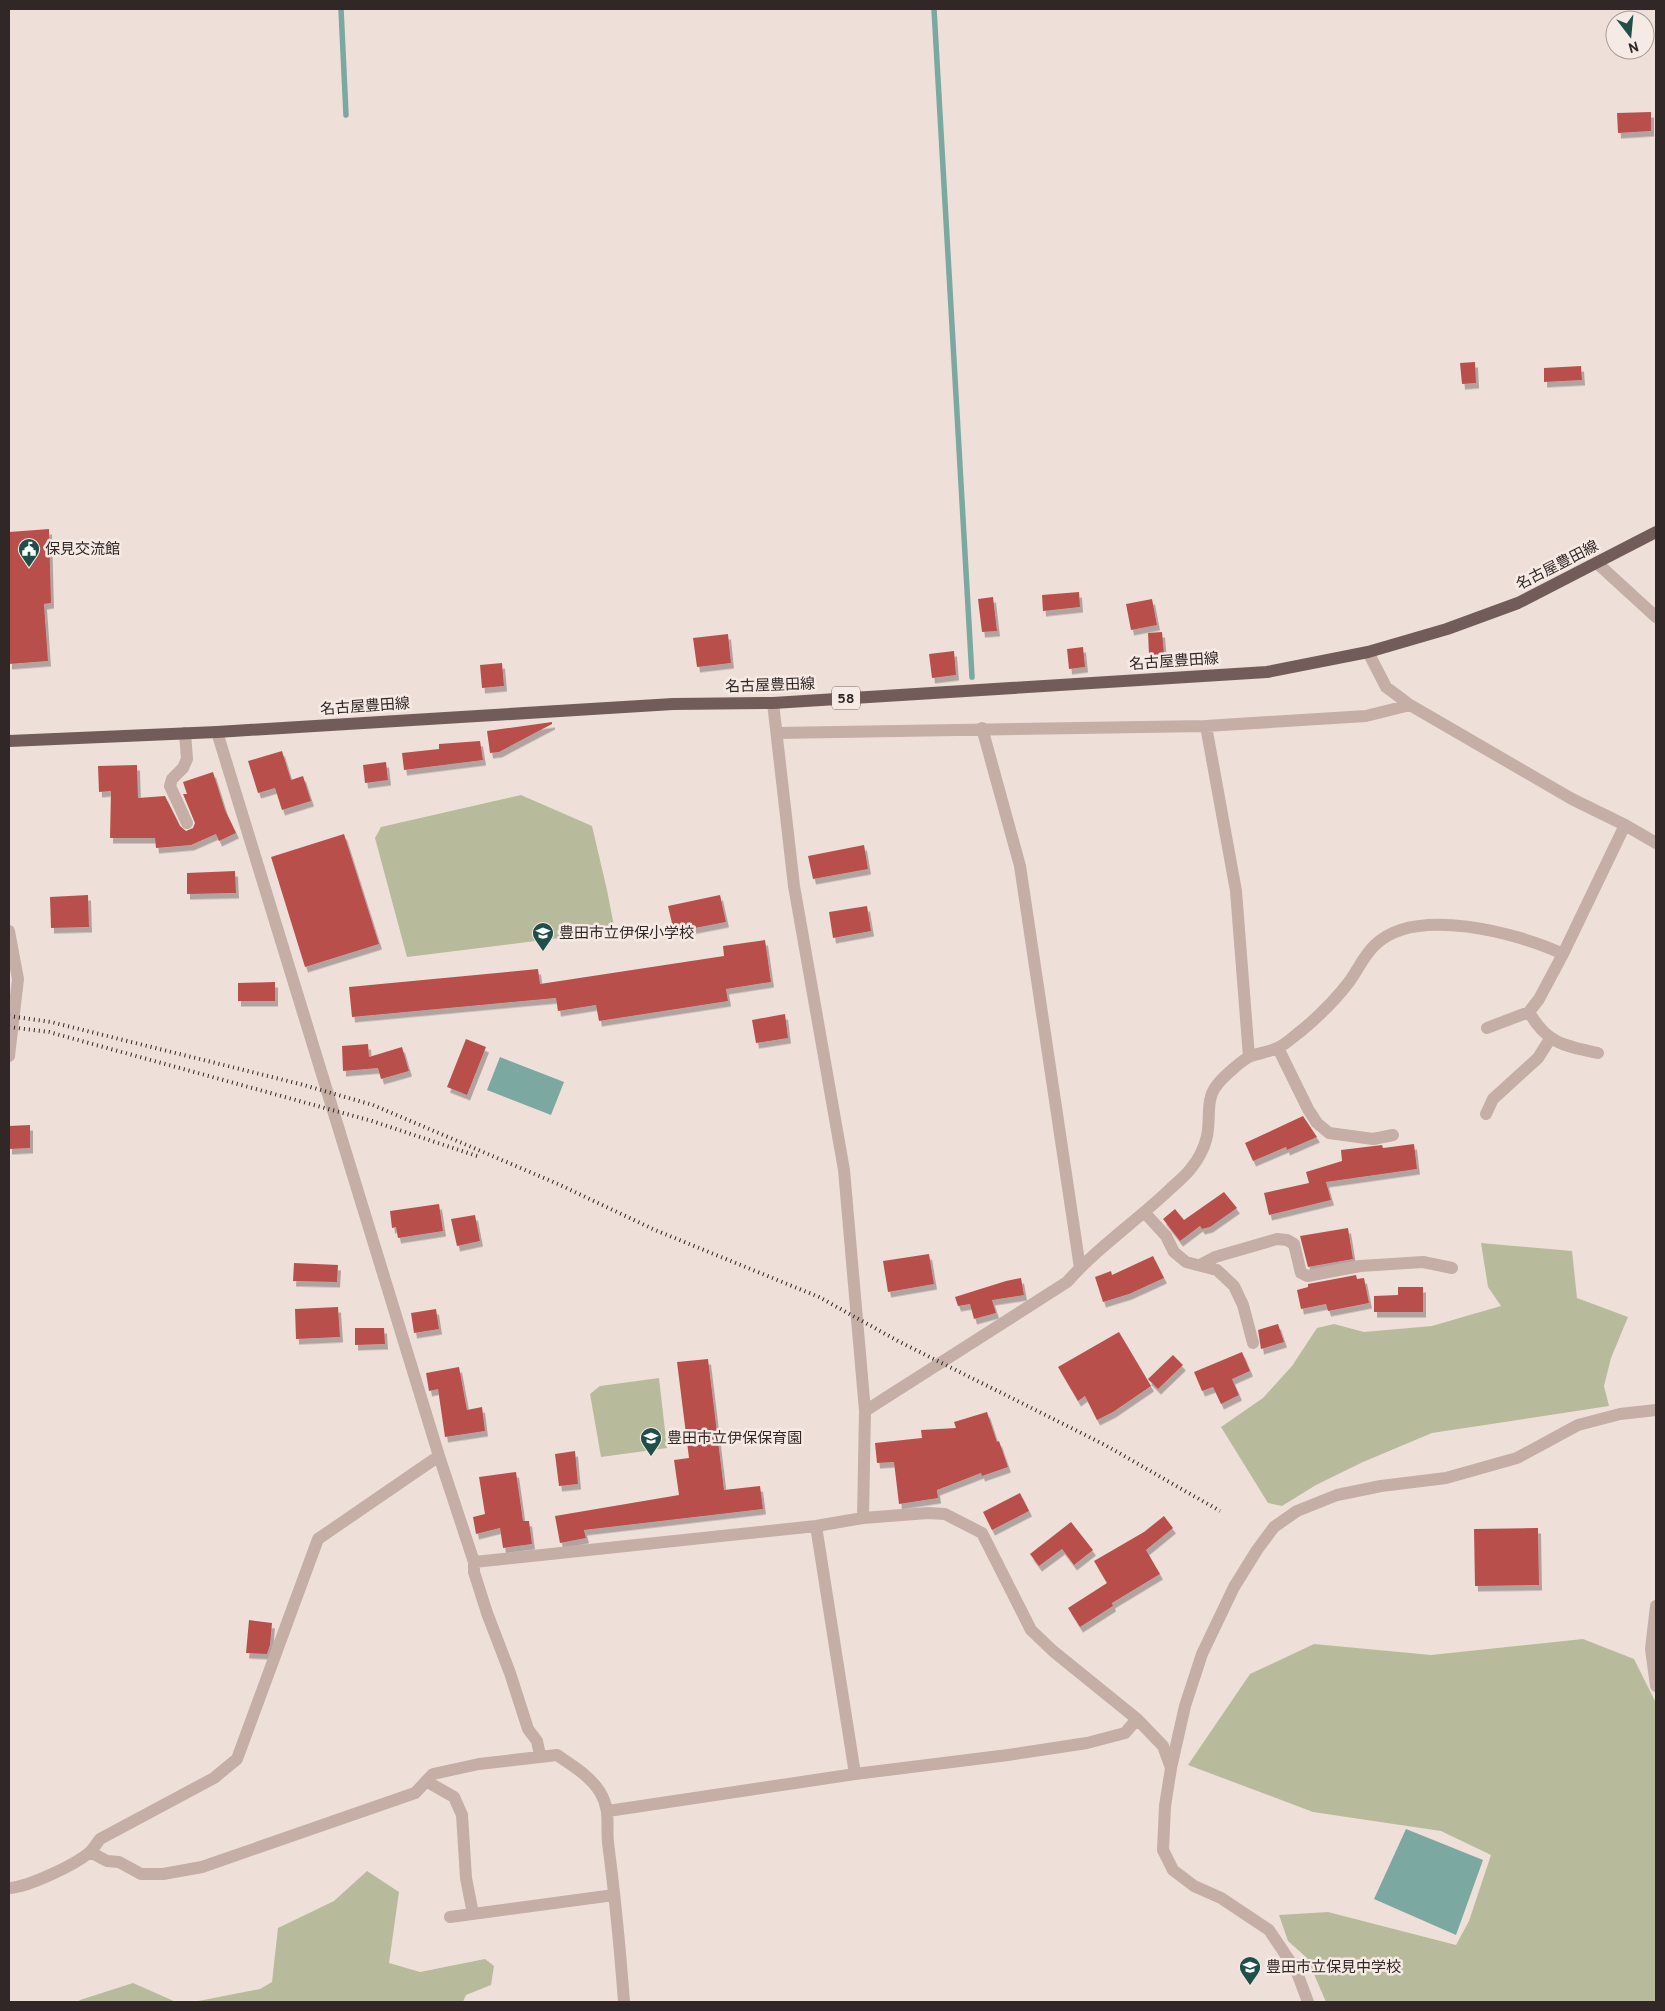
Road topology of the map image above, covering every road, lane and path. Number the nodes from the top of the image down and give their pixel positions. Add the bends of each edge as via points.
1 (1656, 532) edge
2 (1598, 563) junction
3 (1656, 617) edge
4 (1368, 652) junction
5 (773, 703) junction
6 (1410, 705) junction
7 (1206, 726) junction
8 (982, 728) junction
9 (217, 732) junction
10 (185, 733) junction
11 (777, 733) junction
12 (9, 741) edge
13 (187, 823) dead end
14 (1625, 825) junction
15 (1656, 843) edge
16 (9, 931) edge
17 (1563, 954) junction
18 (1529, 1012) junction
19 (1487, 1028) dead end
20 (1550, 1039) junction
21 (1278, 1048) junction
22 (1598, 1053) dead end
23 (9, 1056) edge
24 (1249, 1057) junction
25 (1486, 1114) dead end
26 (1393, 1135) dead end
27 (1145, 1213) junction
28 (1200, 1265) junction
29 (1080, 1268) junction
30 (1452, 1268) dead end
31 (1253, 1343) dead end
32 (1656, 1410) edge
33 (865, 1411) junction
34 (439, 1456) junction
35 (863, 1518) junction
36 (816, 1526) junction
37 (474, 1562) junction
38 (1656, 1606) edge
39 (1656, 1686) edge
40 (1137, 1719) junction
41 (540, 1755) junction
42 (1171, 1768) junction
43 (856, 1774) junction
44 (426, 1780) junction
45 (608, 1811) junction
46 (90, 1852) junction
47 (9, 1888) edge
48 (614, 1895) junction
49 (473, 1914) junction
50 (450, 1917) dead end
51 (624, 2002) edge
52 (1308, 2002) edge

1 - 2 main road, 名古屋豊田線 / 58
2 - 3 street
2 - 4 main road, 名古屋豊田線 / 58 via 1518,603 1447,629
4 - 5 main road, 名古屋豊田線 / 58 via 1267,672
4 - 6 street via 1386,687
5 - 9 main road, 名古屋豊田線 / 58 via 674,704
5 - 11 street
6 - 7 street via 1366,716
6 - 14 street via 1572,799
7 - 8 street
7 - 24 street via 1236,890
8 - 11 street
8 - 29 street via 1020,866
9 - 10 main road, 名古屋豊田線 / 58
9 - 34 street
10 - 12 main road, 名古屋豊田線 / 58
10 - 13 street via 187,759 170,786
11 - 33 street via 794,886 844,1170
14 - 15 street
14 - 17 street
16 - 23 street via 18,979
17 - 18 street
17 - 21 street via 1513,937 1462,925 1442,924 1400,930 1375,944 1325,1008
18 - 19 street
18 - 20 street
20 - 22 street
20 - 25 street via 1538,1058 1493,1099
21 - 24 street
21 - 26 street via 1317,1124 1329,1133 1373,1139
24 - 27 street via 1216,1086 1208,1105 1207,1140 1193,1166
27 - 28 street via 1166,1236 1174,1252 1186,1262
27 - 29 street
28 - 30 street via 1215,1257 1287,1240 1294,1244 1301,1272 1307,1276 1360,1266 1423,1262
28 - 31 street via 1217,1270 1234,1286
29 - 33 street via 1061,1286
32 - 42 street via 1620,1414 1578,1425 1516,1458 1446,1478 1337,1495 1297,1511 1274,1527 1234,1587 1202,1654 1185,1706
33 - 35 street
34 - 37 street
34 - 46 street via 318,1539 237,1759 214,1778 100,1840
35 - 36 street
35 - 40 street via 945,1514 982,1533 1031,1630
36 - 37 street
36 - 43 street
37 - 41 street via 487,1613 528,1730 537,1742
38 - 39 street via 1651,1649
40 - 42 street via 1163,1746
40 - 43 street via 1125,1733 1087,1743
41 - 44 street via 433,1774
41 - 45 street via 557,1755 586,1776 599,1791
42 - 52 street via 1163,1850 1173,1870 1269,1930 1296,1970
43 - 45 street
44 - 46 street via 415,1793 202,1867 163,1874 140,1874 119,1862 107,1861
44 - 49 street via 454,1797 462,1815 466,1878
45 - 48 street via 607,1837
46 - 47 street via 51,1875
48 - 49 street
48 - 51 street
49 - 50 street

